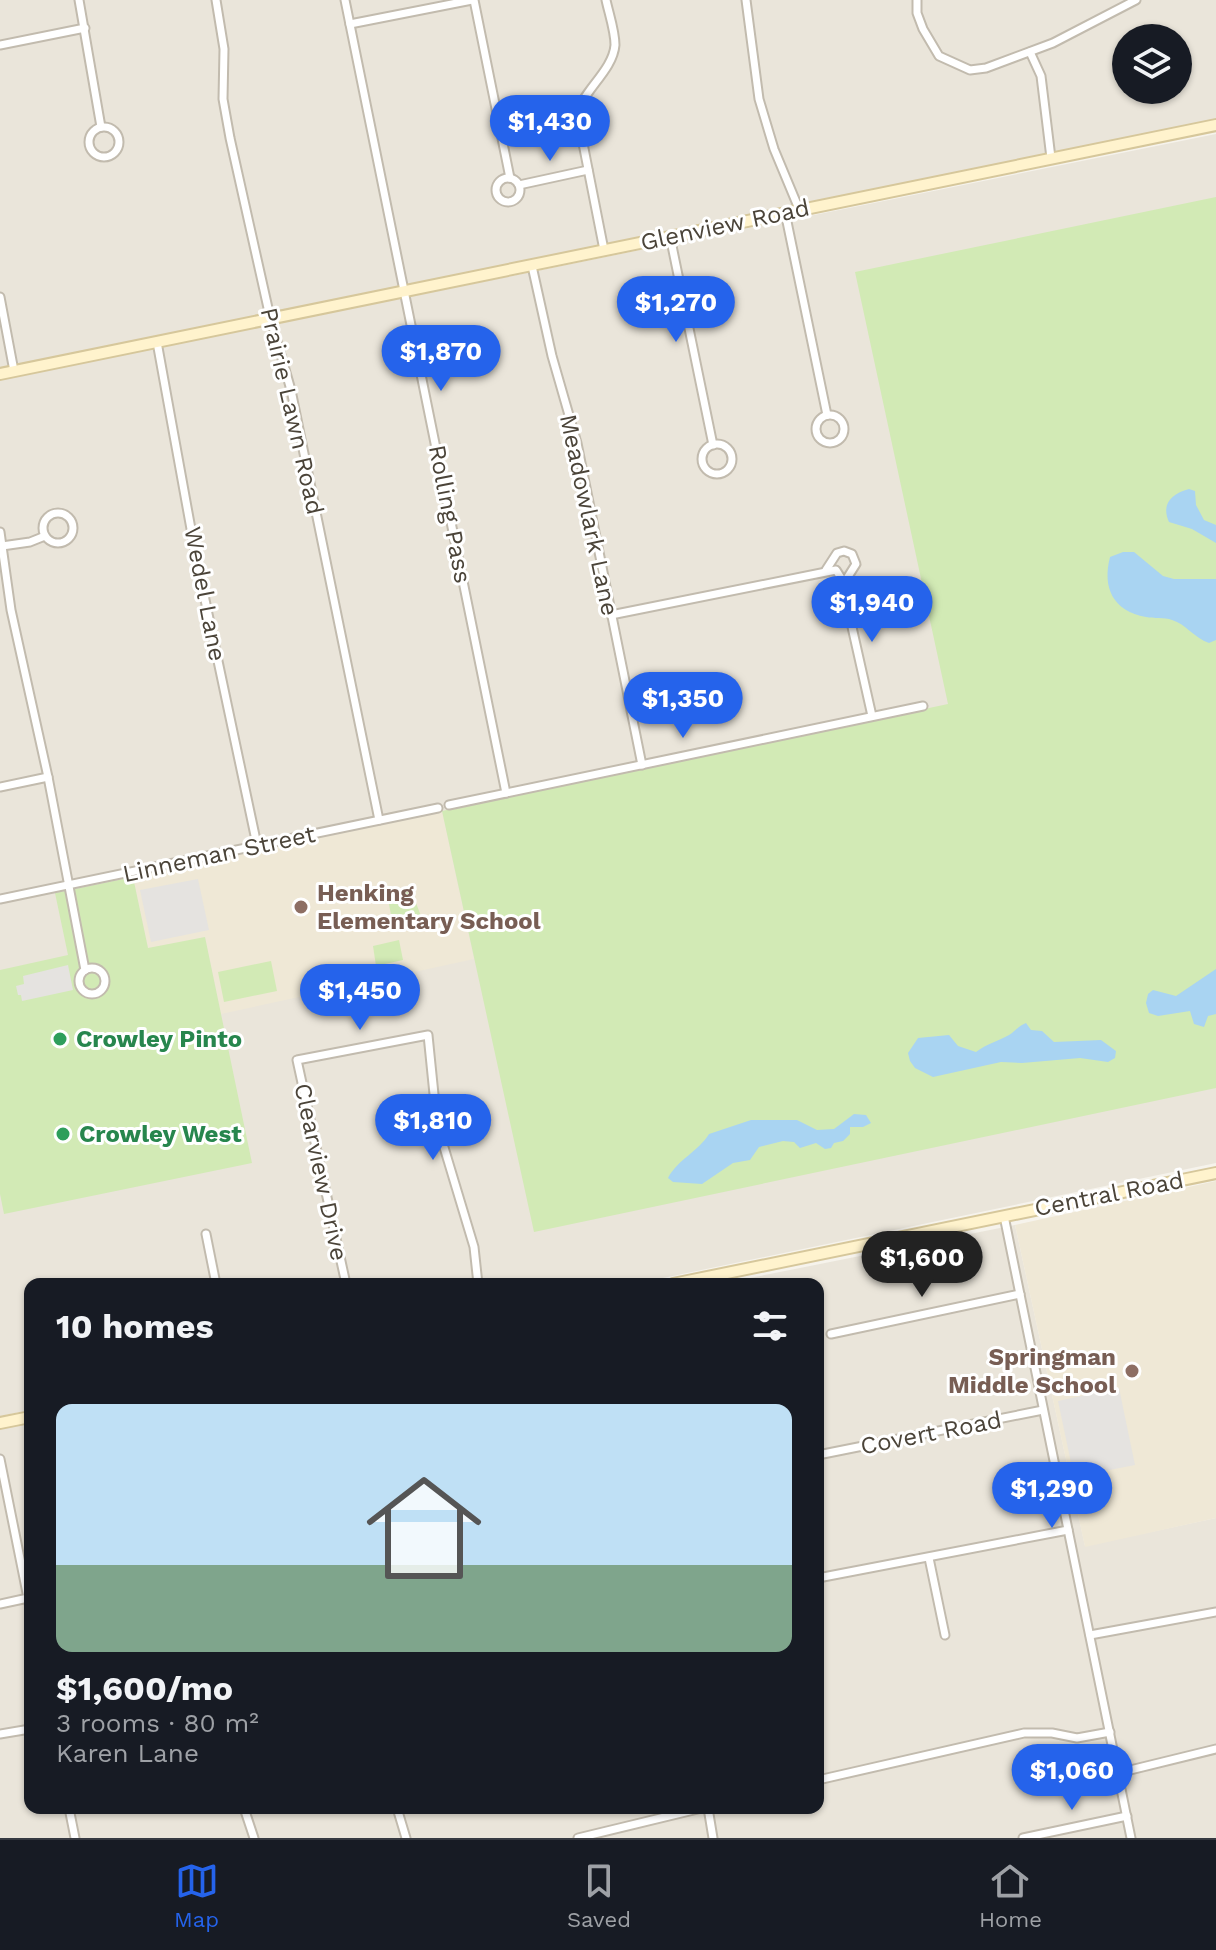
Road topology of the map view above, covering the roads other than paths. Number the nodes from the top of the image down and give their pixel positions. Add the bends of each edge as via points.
1 (79, 0) edge
2 (216, 0) edge
3 (345, 0) edge
4 (473, 0) edge
5 (606, 0) edge
6 (746, 0) edge
7 (917, 0) edge
8 (1136, 0) edge
9 (350, 24) junction
10 (85, 28) junction
11 (0, 45) edge
12 (1030, 52) junction
13 (1216, 126) edge
14 (101, 127) junction
15 (1051, 158) junction
16 (588, 170) junction
17 (510, 178) junction
18 (519, 185) junction
19 (799, 209) junction
20 (785, 212) junction
21 (670, 236) junction
22 (604, 250) junction
23 (532, 266) junction
24 (405, 292) junction
25 (0, 297) edge
26 (270, 317) junction
27 (157, 342) junction
28 (14, 371) junction
29 (0, 374) edge
30 (827, 415) dead end
31 (713, 445) junction
32 (0, 532) edge
33 (45, 536) junction
34 (2, 546) junction
35 (2, 561) edge
36 (826, 570) junction
37 (842, 582) junction
38 (611, 615) junction
39 (923, 706) dead end
40 (872, 716) junction
41 (642, 765) junction
42 (48, 777) junction
43 (0, 787) edge
44 (506, 793) junction
45 (449, 805) dead end
46 (438, 808) dead end
47 (379, 820) junction
48 (257, 845) junction
49 (69, 885) junction
50 (0, 899) edge
51 (85, 970) dead end
52 (1216, 1173) edge
53 (1004, 1216) junction
54 (206, 1234) dead end
55 (215, 1278) edge
56 (345, 1278) edge
57 (477, 1278) edge
58 (702, 1278) edge
59 (1020, 1294) junction
60 (831, 1334) dead end
61 (1043, 1410) junction
62 (24, 1418) edge
63 (0, 1423) edge
64 (824, 1454) edge
65 (0, 1459) edge
66 (1068, 1530) junction
67 (929, 1558) junction
68 (824, 1577) edge
69 (24, 1578) edge
70 (24, 1599) edge
71 (0, 1604) edge
72 (1216, 1612) edge
73 (945, 1635) dead end
74 (1090, 1635) junction
75 (24, 1730) edge
76 (1110, 1732) junction
77 (0, 1734) edge
78 (1216, 1749) edge
79 (1118, 1773) junction
80 (824, 1779) edge
81 (70, 1814) edge
82 (246, 1814) edge
83 (399, 1814) edge
84 (677, 1814) edge
85 (709, 1814) edge
86 (1127, 1816) junction
87 (73, 1838) edge
88 (254, 1838) edge
89 (406, 1838) edge
90 (578, 1838) edge
91 (713, 1838) edge
92 (1023, 1838) edge
93 (1131, 1838) edge

1 - 10 street
2 - 26 street, Prairie Lawn Road via 224,49 223,99
3 - 9 street, Rolling Pass
4 - 9 street
4 - 17 street
5 - 16 street via 615,44 577,113
6 - 19 street via 759,99
7 - 12 street via 927,38 951,63 970,70 986,68
8 - 12 street
9 - 24 street, Rolling Pass
10 - 11 street
10 - 14 street
12 - 15 street via 1041,76
13 - 15 main road, Glenview Road
14 - 14 street via 93,132 89,146 99,156 109,156 119,146 118,136
15 - 19 main road, Glenview Road
16 - 18 street
16 - 22 street
17 - 18 street
17 - 18 street via 497,185 500,199 515,199
19 - 20 main road, Glenview Road
20 - 21 main road, Glenview Road
20 - 30 street
21 - 22 main road, Glenview Road
21 - 31 street
22 - 23 main road, Glenview Road
23 - 24 main road, Glenview Road
23 - 38 street, Meadowlark Lane via 577,443
24 - 26 main road, Glenview Road
24 - 44 street, Rolling Pass
25 - 28 street
26 - 27 main road, Glenview Road
26 - 47 street, Prairie Lawn Road via 291,390
27 - 28 main road, Glenview Road
27 - 48 street, Wedel Lane
28 - 29 main road, Glenview Road
31 - 31 street via 704,453 704,466 722,473 730,466 730,453
32 - 34 street
33 - 33 street via 58,543 67,539 71,520 59,513 50,515 43,526
33 - 34 street
34 - 35 street
35 - 42 street
36 - 37 street via 836,570
36 - 37 street via 837,553 852,554 856,564
36 - 38 street
37 - 40 street
38 - 41 street, Meadowlark Lane
39 - 40 street
40 - 41 street
41 - 44 street
42 - 43 street
42 - 49 street
44 - 45 street
46 - 47 street, Linneman Street
47 - 48 street, Linneman Street
48 - 49 street, Linneman Street
49 - 50 street, Linneman Street
49 - 51 street
52 - 53 main road, Central Road
53 - 58 main road, Central Road
53 - 59 street
54 - 55 street
56 - 57 street, Clearview Drive via 297,1060 428,1035 437,1124 474,1247
59 - 60 street
59 - 61 street
61 - 64 street, Covert Road
61 - 66 street
62 - 63 main road
65 - 69 street
66 - 67 street
66 - 74 street
67 - 68 street
67 - 73 street
70 - 71 street
72 - 74 street
74 - 76 street
75 - 77 street
76 - 79 street
76 - 80 street via 1077,1738 1024,1733
78 - 79 street
79 - 86 street
81 - 87 street
82 - 88 street
83 - 89 street
84 - 90 street
85 - 91 street
86 - 92 street
86 - 93 street

